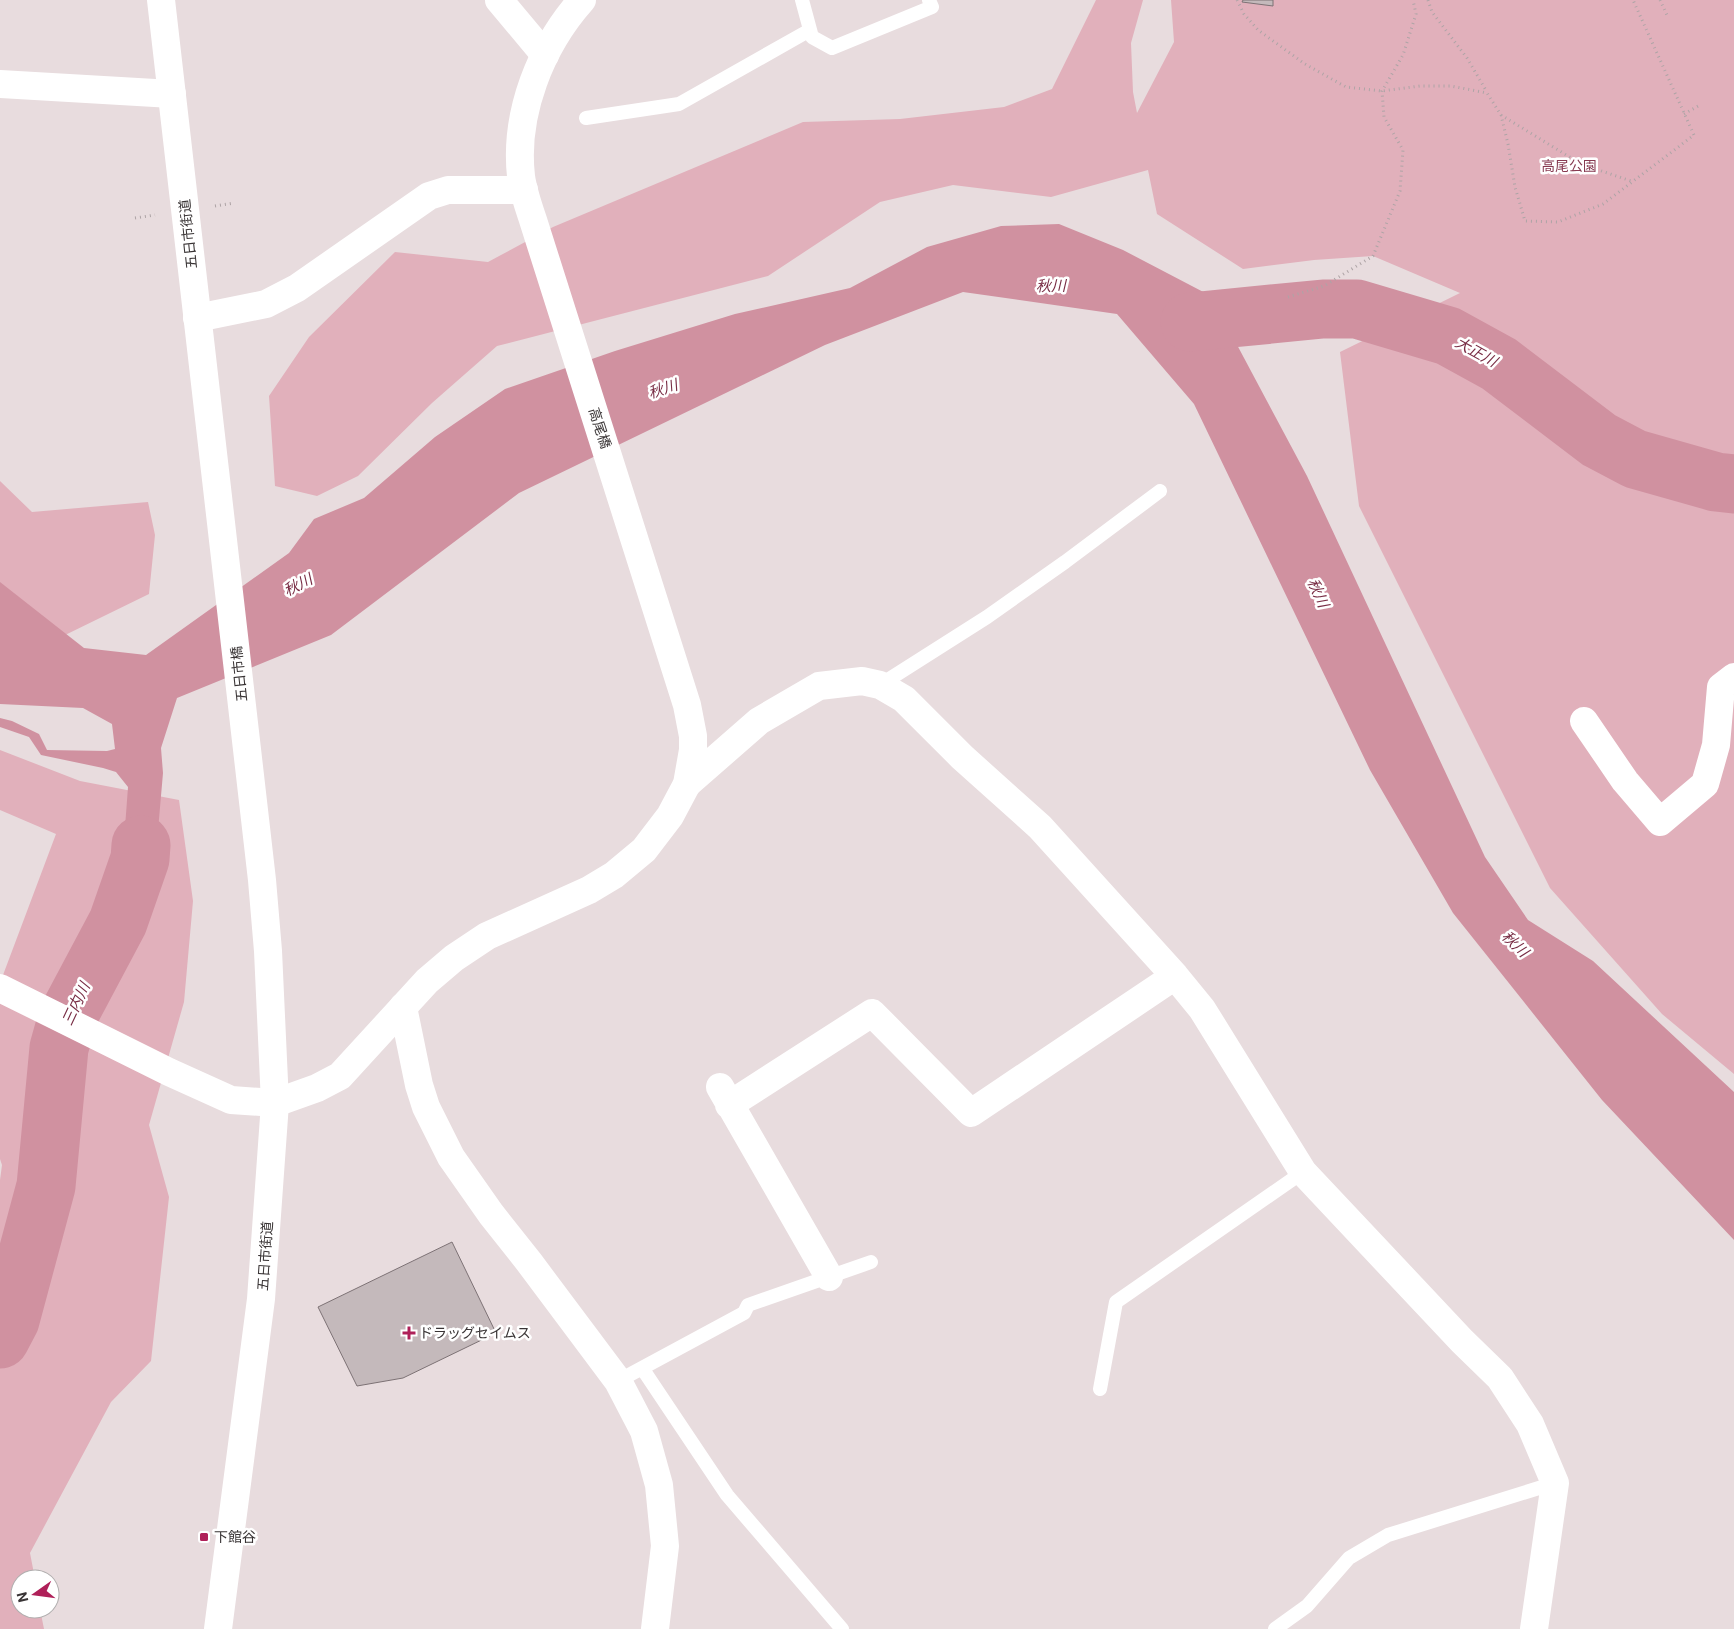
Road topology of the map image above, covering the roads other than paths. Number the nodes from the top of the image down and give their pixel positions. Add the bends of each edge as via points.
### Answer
1 (161, 0) edge
2 (499, 0) edge
3 (582, 0) edge
4 (802, 0) edge
5 (929, 0) edge
6 (810, 30) junction
7 (545, 55) junction
8 (0, 84) edge
9 (172, 94) junction
10 (586, 118) dead end
11 (524, 190) junction
12 (198, 318) junction
13 (215, 468) joint
14 (1160, 491) dead end
15 (1734, 677) edge
16 (880, 685) junction
17 (1584, 721) dead end
18 (687, 784) junction
19 (262, 880) joint
20 (1175, 976) junction
21 (0, 988) edge
22 (403, 1006) junction
23 (274, 1103) junction
24 (1303, 1172) junction
25 (871, 1262) dead end
26 (829, 1277) junction
27 (642, 1368) junction
28 (618, 1381) junction
29 (1100, 1389) dead end
30 (1555, 1483) junction
31 (218, 1629) edge
32 (655, 1629) edge
33 (842, 1629) edge
34 (1275, 1629) edge
35 (1534, 1629) edge

1 - 9 street, 五日市街道
2 - 7 street
3 - 7 street, 高尾橋
4 - 6 lane
5 - 6 lane via 932,7 832,48 812,37
6 - 10 lane via 680,104
7 - 11 street, 高尾橋 via 530,94 523,129 520,161
8 - 9 street
9 - 12 street, 五日市街道
11 - 12 street via 448,190 429,196 297,288 266,304
11 - 18 street, 高尾橋 via 681,684 691,722 693,750
12 - 13 street, 五日市街道
13 - 19 street, 五日市橋
14 - 16 lane via 987,617
15 - 17 street via 1721,688 1716,745 1705,784 1660,822 1625,781
16 - 18 street via 862,681 820,686 759,721
16 - 20 street via 904,699 1040,827
18 - 22 street via 662,829 626,866 589,890 470,946 444,965
19 - 23 street, 五日市街道
20 - 24 street via 1202,1009
20 - 26 street via 971,1114 872,1013 724,1096
21 - 23 street via 231,1100
22 - 23 street via 340,1076
22 - 28 street via 419,1085 426,1107 451,1157
23 - 31 street, 五日市街道 via 261,1300
24 - 29 lane via 1116,1302
24 - 30 street via 1500,1378 1530,1424
25 - 26 lane
26 - 27 lane via 748,1304 744,1313
27 - 28 lane
27 - 33 lane via 728,1495
28 - 32 street via 644,1430 659,1484 665,1546
30 - 34 lane via 1388,1535 1349,1558 1307,1606
30 - 35 street

